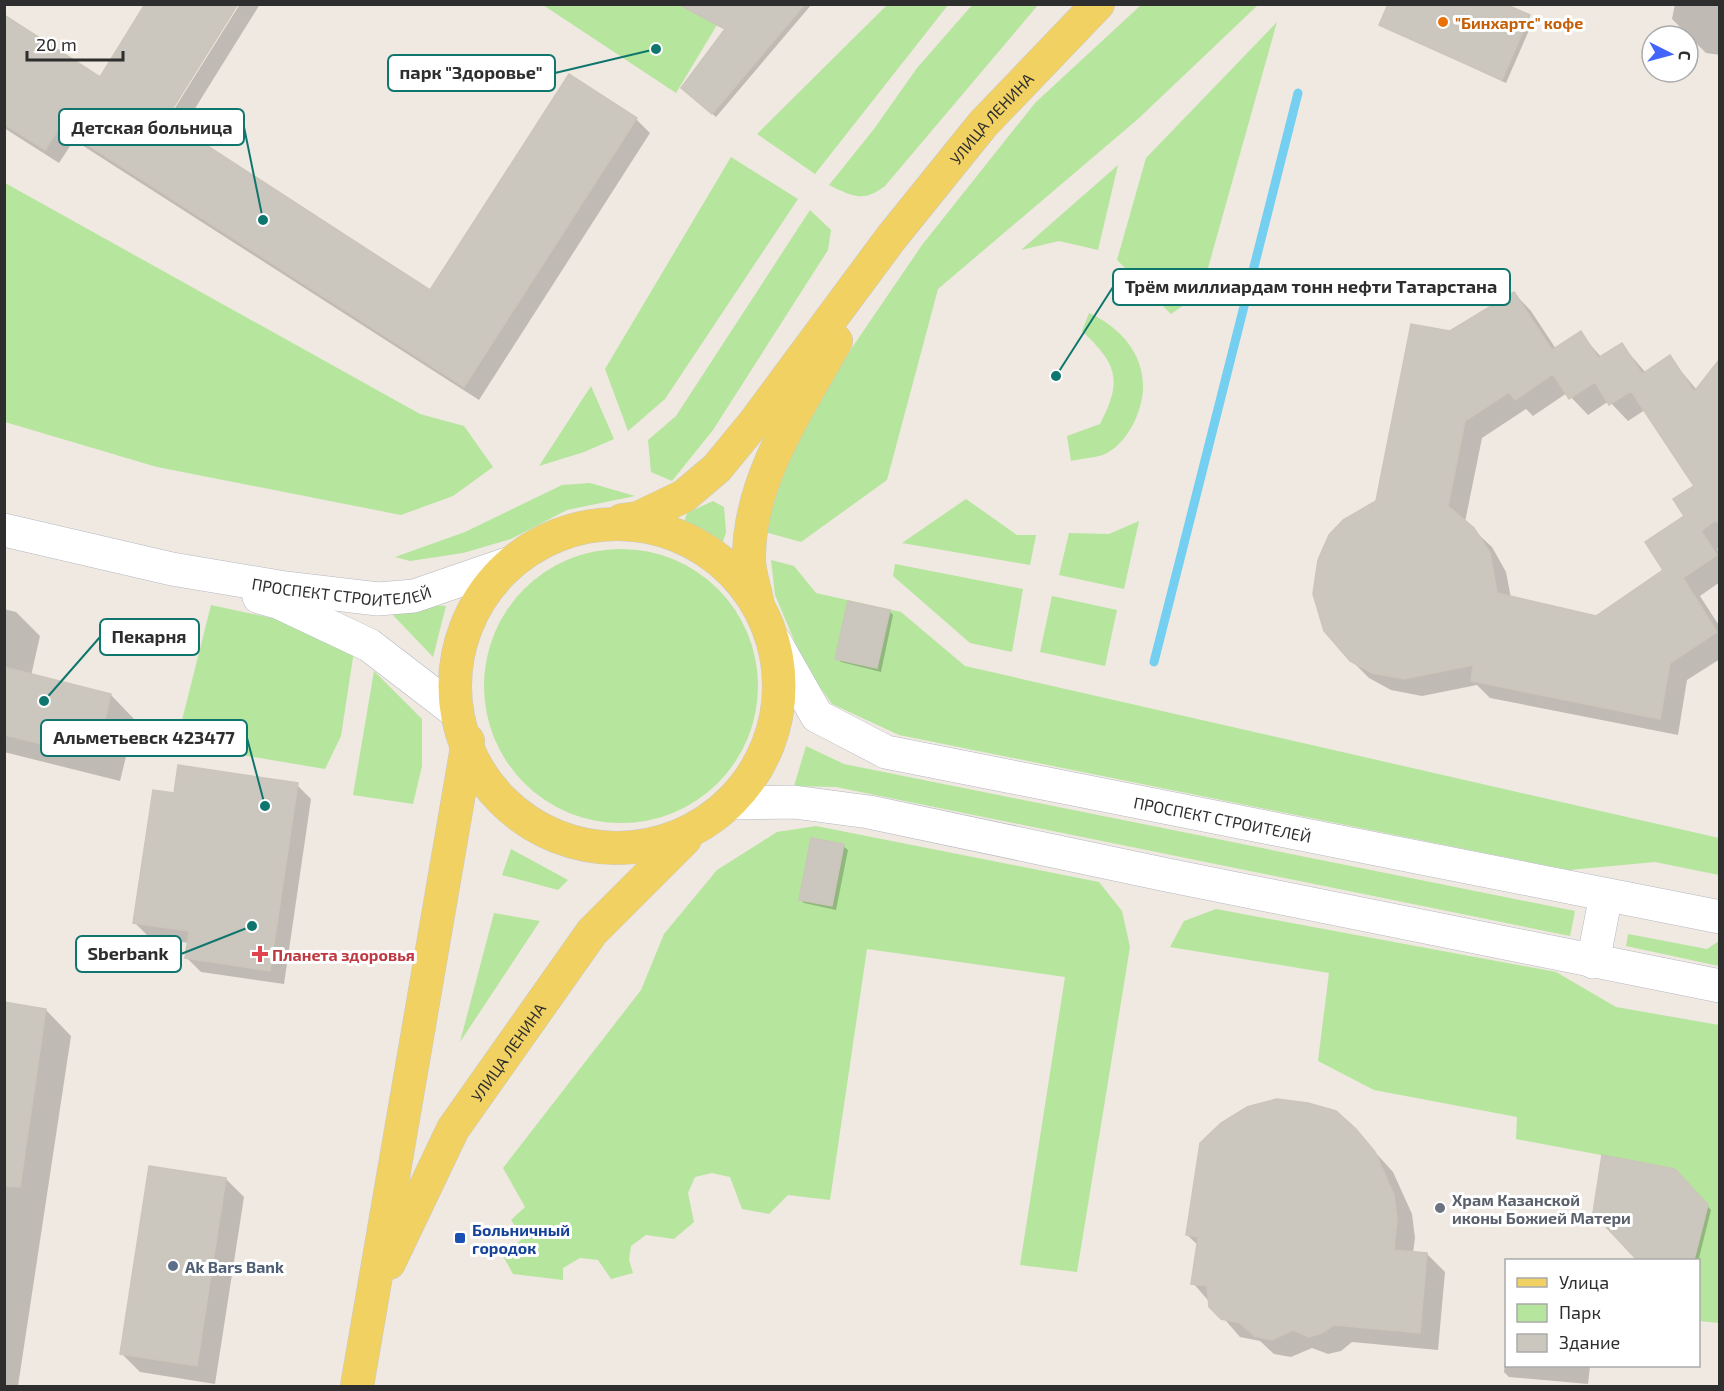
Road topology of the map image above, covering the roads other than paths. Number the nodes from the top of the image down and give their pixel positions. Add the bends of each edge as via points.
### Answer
1 (1098, 4) edge
2 (891, 238) junction
3 (608, 522) junction
4 (4, 530) edge
5 (507, 564) junction
6 (172, 569) junction
7 (757, 601) junction
8 (775, 642) junction
9 (454, 711) junction
10 (468, 741) junction
11 (732, 803) junction
12 (690, 833) junction
13 (1606, 895) junction
14 (1719, 917) edge
15 (1593, 962) junction
16 (1719, 986) edge
17 (370, 1303) junction
18 (357, 1386) edge

1 - 2 main road, УЛИЦА ЛЕНИНА via 983,124
2 - 3 main road via 717,468 684,496 638,518
2 - 7 main road via 770,463 754,518 749,561
3 - 5 main road via 550,536
3 - 7 main road via 663,528 707,549
4 - 6 street, ПРОСПЕКТ СТРОИТЕЛЕЙ
5 - 6 street, ПРОСПЕКТ СТРОИТЕЛЕЙ via 414,596 378,599
5 - 9 main road via 477,600 457,650
6 - 9 street, ПРОСПЕКТ СТРОИТЕЛЕЙ via 280,603 363,641
7 - 8 main road
8 - 11 main road via 780,703 764,758
8 - 13 street, ПРОСПЕКТ СТРОИТЕЛЕЙ via 817,716 886,752
9 - 10 main road
10 - 12 main road via 507,808 542,833 588,848 645,849
10 - 17 main road, УЛИЦА ЛЕНИНА
11 - 12 main road
11 - 15 street via 794,802 869,812
12 - 17 main road, УЛИЦА ЛЕНИНА via 592,932 453,1129
13 - 14 street, ПРОСПЕКТ СТРОИТЕЛЕЙ
13 - 15 street
15 - 16 street
17 - 18 main road, УЛИЦА ЛЕНИНА

